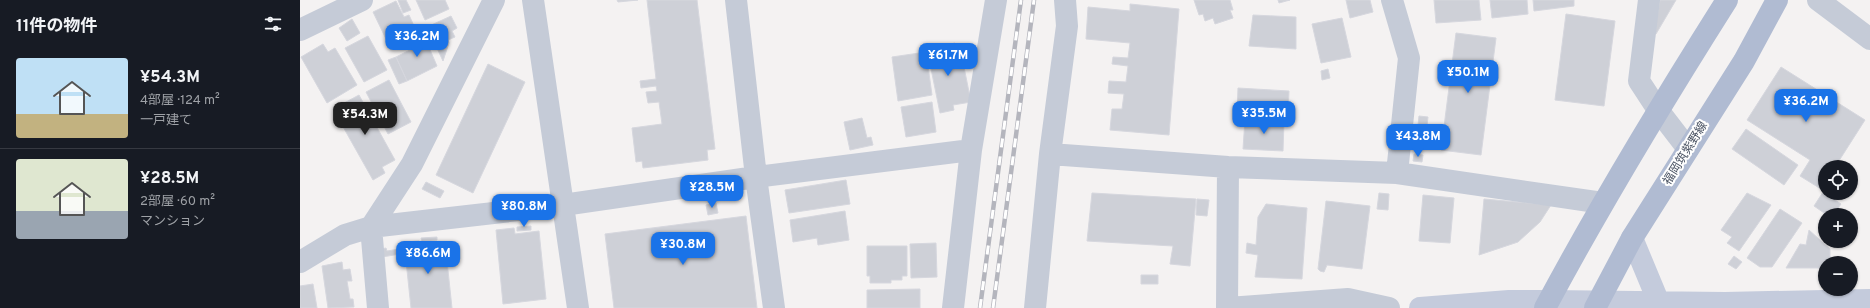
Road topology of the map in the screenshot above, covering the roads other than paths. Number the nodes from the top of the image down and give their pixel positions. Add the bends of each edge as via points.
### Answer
1 (362, 0) edge
2 (494, 0) edge
3 (533, 0) edge
4 (736, 0) edge
5 (996, 0) edge
6 (1065, 0) edge
7 (1392, 0) edge
8 (1649, 0) edge
9 (1727, 0) edge
10 (1777, 0) edge
11 (1818, 0) edge
12 (300, 30) edge
13 (1870, 40) edge
14 (1658, 110) junction
15 (1688, 149) junction
16 (971, 150) junction
17 (1050, 154) junction
18 (1228, 167) junction
19 (1397, 173) junction
20 (756, 177) junction
21 (1603, 203) junction
22 (563, 205) junction
23 (371, 227) junction
24 (1632, 238) junction
25 (300, 262) edge
26 (1870, 300) edge
27 (1546, 304) edge
28 (1658, 304) junction
29 (1596, 305) edge
30 (378, 308) edge
31 (578, 308) edge
32 (774, 308) edge
33 (953, 308) edge
34 (1035, 308) edge
35 (1228, 308) edge
36 (1389, 308) edge
37 (1420, 308) edge

1 - 12 street
2 - 23 street via 412,164
3 - 22 street
4 - 20 street
5 - 16 street
6 - 17 street via 1067,26
7 - 19 street via 1409,58
8 - 14 street via 1639,80
9 - 14 main road
10 - 15 main road, 福岡筑紫野線 via 1744,61
11 - 13 street
14 - 15 street
14 - 21 main road
15 - 24 main road, 福岡筑紫野線
16 - 20 street
16 - 33 street
17 - 18 street
17 - 34 street
18 - 19 street
18 - 35 street
19 - 21 street
20 - 22 street
20 - 32 street
21 - 27 main road
22 - 23 street
22 - 31 street
23 - 25 street via 344,235
23 - 30 street
24 - 28 street
24 - 29 main road, 福岡筑紫野線
26 - 28 street
27 - 29 street
27 - 37 street via 1509,301
28 - 29 street
35 - 36 street via 1348,299

